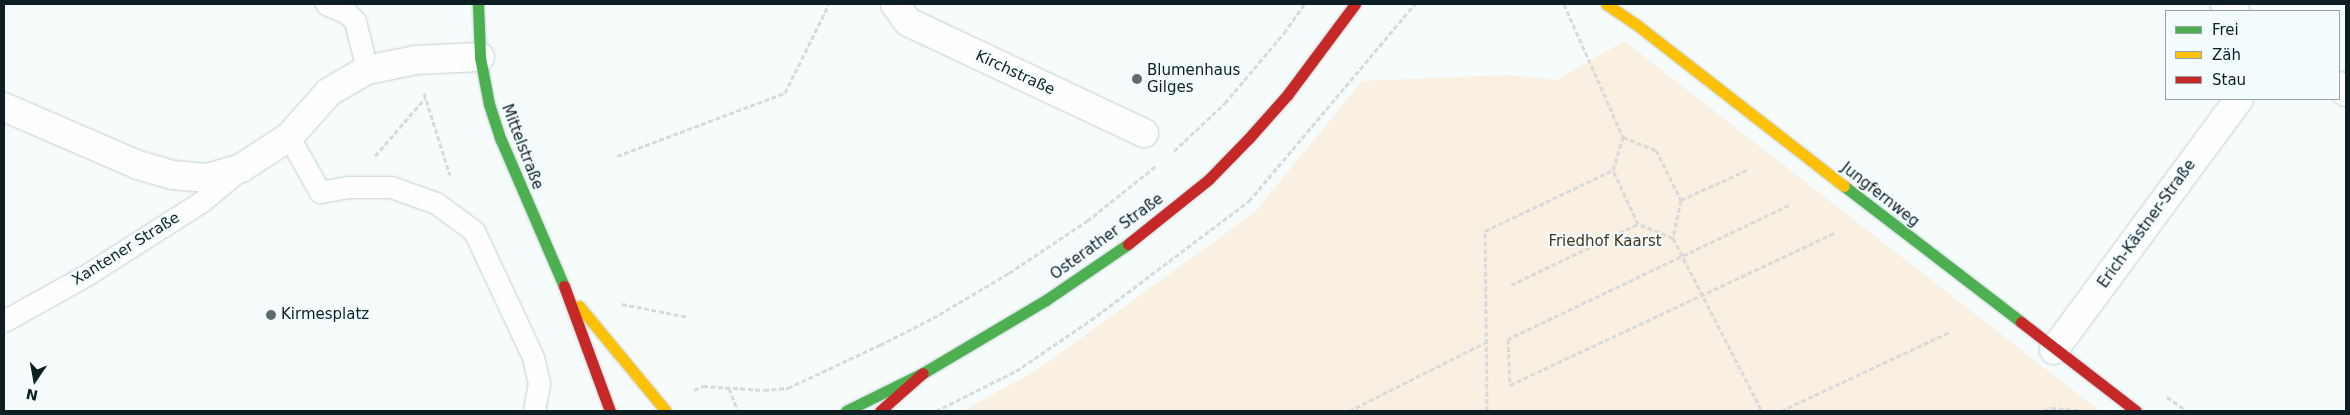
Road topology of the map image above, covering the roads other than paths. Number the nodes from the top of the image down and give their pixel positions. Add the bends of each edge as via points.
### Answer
1 (326, 4) edge
2 (478, 4) edge
3 (894, 4) edge
4 (1355, 4) edge
5 (1606, 4) edge
6 (480, 57) junction
7 (367, 70) junction
8 (2238, 100) edge
9 (4, 106) edge
10 (1144, 132) dead end
11 (289, 137) junction
12 (241, 168) junction
13 (568, 294) junction
14 (4, 321) edge
15 (2054, 350) junction
16 (922, 373) junction
17 (534, 411) edge
18 (610, 411) edge
19 (666, 411) edge
20 (846, 411) edge
21 (880, 411) edge
22 (2136, 411) edge

1 - 7 lane via 347,13 355,21
2 - 6 main road, Mittelstraße
3 - 10 street, Kirchstraße via 908,22
4 - 16 main road, Osterather Straße via 1288,94 1209,179 1143,234 1054,294
5 - 15 main road, Jungfernweg via 1638,25
6 - 7 street, Xantener Straße via 416,60
6 - 13 main road, Mittelstraße via 489,104 501,140
7 - 11 street, Xantener Straße via 329,92
8 - 15 street, Erich-Kästner-Straße
9 - 12 street, Xantener Straße via 138,165 173,175 207,178
11 - 12 street, Xantener Straße
11 - 17 lane via 320,192 348,187 391,187 436,202 474,231 532,357 539,383
12 - 14 lane, Xantener Straße via 201,202 88,274
13 - 18 main road, Mittelstraße
13 - 19 main road, Mittelstraße
15 - 22 main road, Jungfernweg
16 - 20 main road, Osterather Straße
16 - 21 main road

